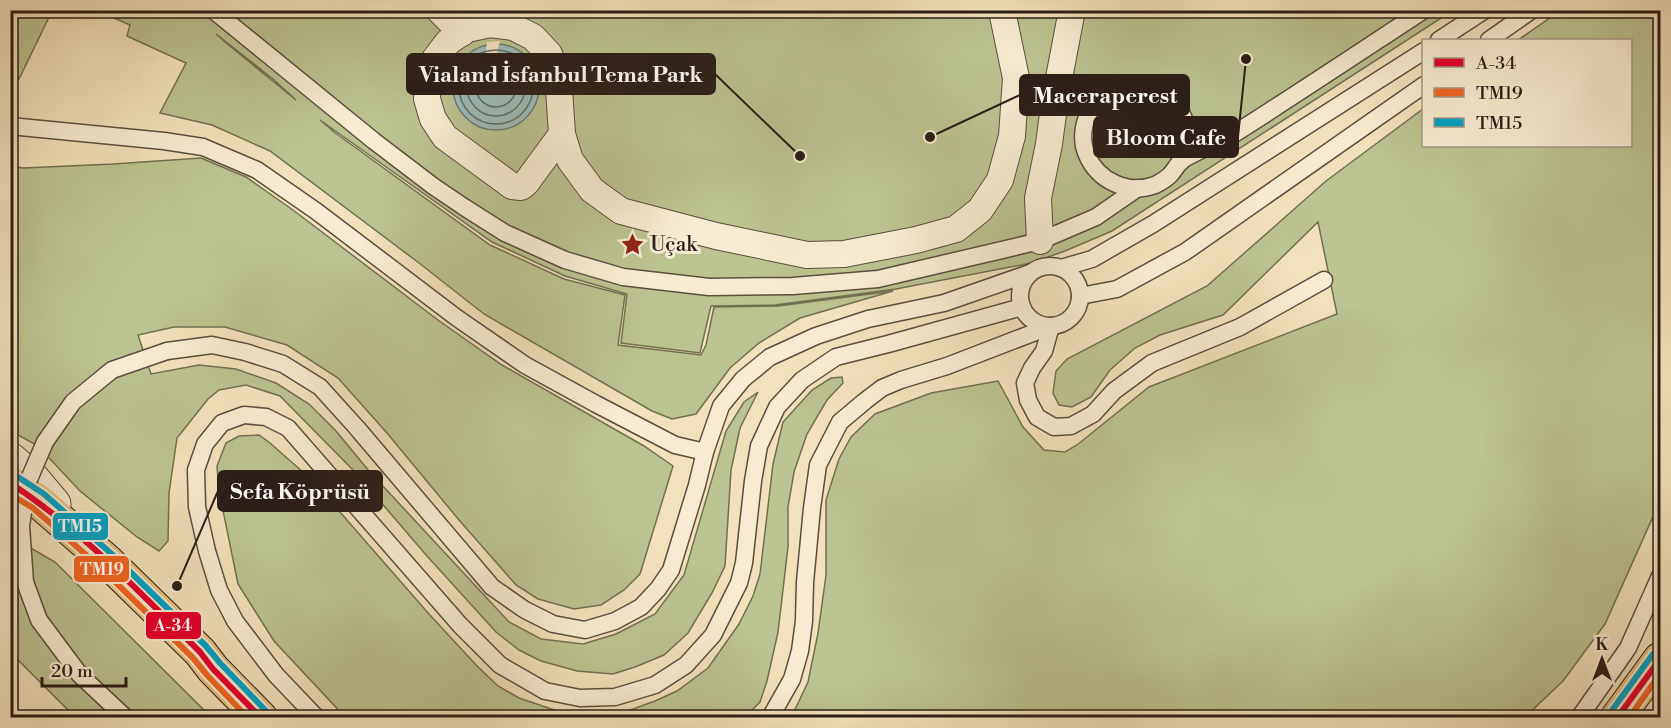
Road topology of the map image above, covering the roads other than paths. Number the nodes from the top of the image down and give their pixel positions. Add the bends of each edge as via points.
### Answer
1 (213, 10) edge
2 (439, 10) edge
3 (989, 10) edge
4 (1072, 10) edge
5 (1424, 10) edge
6 (1485, 10) edge
7 (1533, 10) edge
8 (1003, 11) edge
9 (462, 33) junction
10 (1441, 39) edge
11 (1490, 39) edge
12 (1422, 52) edge
13 (1422, 86) edge
14 (1016, 96) junction
15 (1055, 99) junction
16 (10, 126) edge
17 (561, 134) junction
18 (1181, 162) junction
19 (1138, 188) junction
20 (1040, 241) junction
21 (1061, 268) junction
22 (1037, 270) junction
23 (1324, 280) dead end
24 (1080, 296) junction
25 (1022, 307) junction
26 (1051, 326) junction
27 (705, 452) junction
28 (10, 459) edge
29 (10, 483) edge
30 (10, 508) edge
31 (108, 562) junction
32 (1660, 576) edge
33 (1660, 659) edge
34 (251, 712) edge
35 (126, 717) edge
36 (317, 717) edge
37 (770, 717) edge
38 (1579, 717) edge
39 (1617, 717) edge

1 - 20 lane via 374,141 464,207 505,233 565,260 623,277 709,287 878,279
2 - 9 street
3 - 8 street
4 - 15 street
5 - 18 lane via 1230,137
6 - 10 lane
7 - 11 lane
8 - 14 street
9 - 17 street via 490,24 513,27 533,37 549,54 558,75
9 - 17 street via 448,42 435,59 428,78 430,110 445,137 512,186 521,187
12 - 21 lane via 1153,224 1092,259
13 - 24 lane via 1185,252 1117,289
14 - 15 street
14 - 17 street via 1012,136 1000,180 980,210 956,229 844,254 807,255 621,211 592,189 570,160
15 - 20 street via 1038,198
16 - 27 lane via 203,147 257,170 525,365 675,445
18 - 19 lane via 1170,176 1155,185
18 - 19 lane via 1187,145 1187,127 1170,97 1155,88 1137,85 1105,94 1086,121 1086,154 1106,180
19 - 20 lane via 1096,217
20 - 22 lane
21 - 22 lane
21 - 24 lane via 1077,280
22 - 25 lane via 1022,284
22 - 27 lane via 944,303 868,318 770,357 743,379 721,406
23 - 26 lane via 1240,327 1152,363 1114,391 1093,414 1071,426 1054,427 1037,417 1028,400 1025,383 1044,351
24 - 26 lane via 1077,311 1070,319
25 - 26 lane via 1031,320
25 - 36 lane via 836,357 802,380 777,407 759,446 744,563 739,583 713,634 686,665 655,685 615,697 580,698 545,691 500,665 460,625 288,428 266,417 244,416 222,423 205,444 196,470 197,507 219,590 235,621 276,675
26 - 37 lane via 882,388 840,422 818,465 800,651 792,679
27 - 35 lane, bridge via 671,570 658,590 640,607 615,621 585,630 554,624 492,587 320,387 283,364 212,345 167,351 112,370 73,402 45,442 27,484 21,526 25,582 39,620 80,675
28 - 31 street
29 - 31 main road via 38,501
30 - 31 main road via 47,521
31 - 34 main road via 200,652
32 - 38 lane via 1628,648
33 - 39 main road

